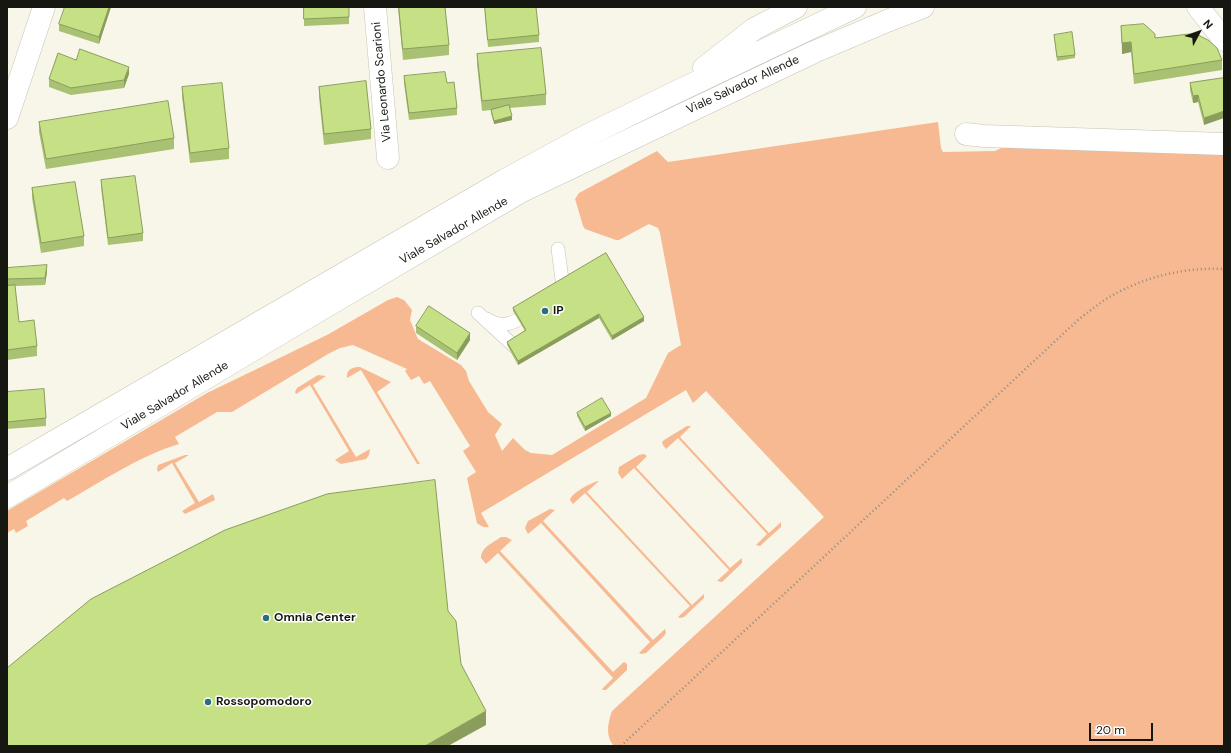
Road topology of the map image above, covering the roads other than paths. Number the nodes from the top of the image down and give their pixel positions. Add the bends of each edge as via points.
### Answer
1 (44, 7) edge
2 (375, 7) edge
3 (796, 7) edge
4 (855, 7) edge
5 (923, 7) edge
6 (1198, 7) edge
7 (1224, 40) edge
8 (674, 93) junction
9 (7, 118) edge
10 (966, 134) dead end
11 (1224, 144) edge
12 (388, 158) dead end
13 (566, 308) edge
14 (536, 341) edge
15 (7, 469) edge
16 (7, 497) edge

1 - 9 main road
2 - 12 main road, Via Leonardo Scarioni
3 - 8 main road via 754,29
4 - 8 main road, Viale Salvador Allende
5 - 16 main road, Viale Salvador Allende via 814,52 522,192
6 - 7 main road
8 - 15 main road, Viale Salvador Allende via 586,136 505,180
10 - 11 main road
13 - 14 lane via 558,249 559,296 511,323 495,324 478,313 515,347 530,345

